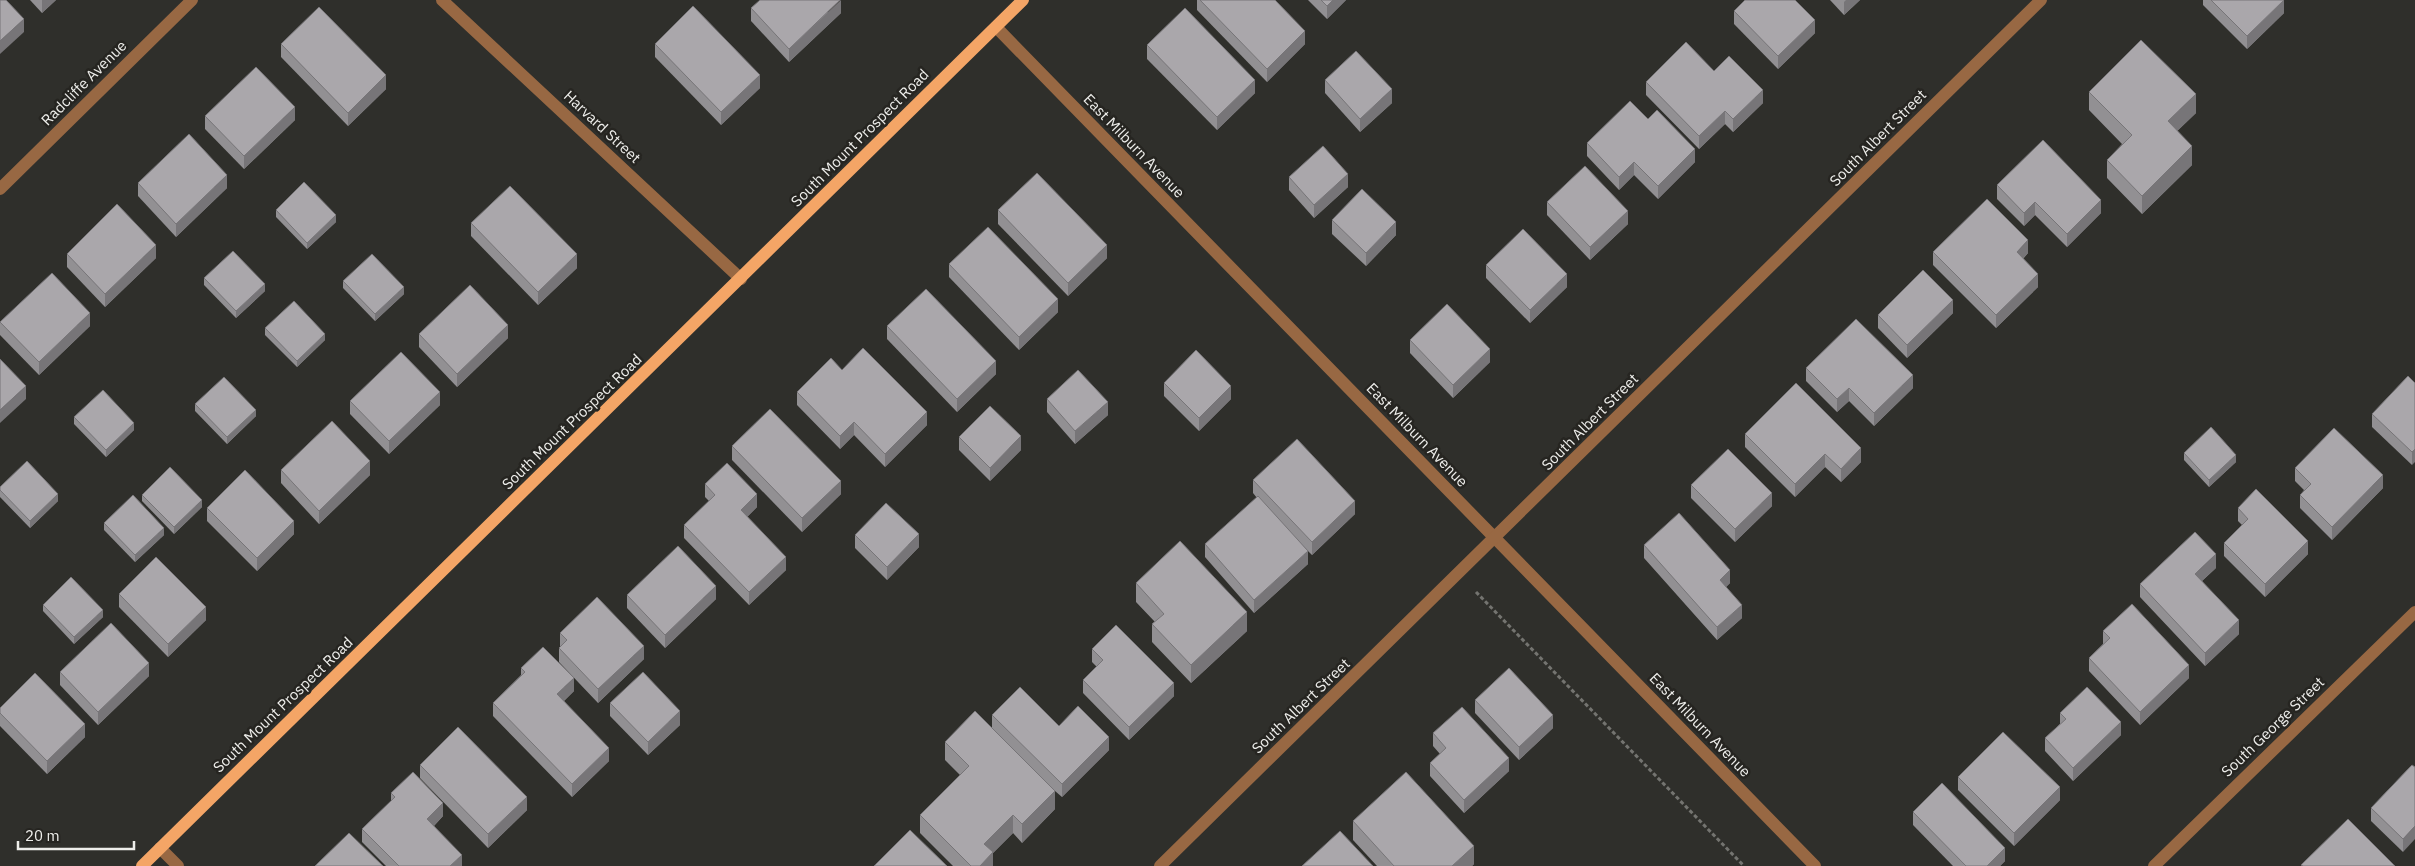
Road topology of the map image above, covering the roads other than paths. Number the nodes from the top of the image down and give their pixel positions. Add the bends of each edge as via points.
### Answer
1 (192, 0) edge
2 (442, 0) edge
3 (1023, 0) edge
4 (2042, 0) edge
5 (996, 27) junction
6 (0, 189) edge
7 (740, 279) junction
8 (1495, 539) junction
9 (2415, 612) edge
10 (160, 848) junction
11 (142, 866) edge
12 (178, 866) edge
13 (1160, 866) edge
14 (1815, 866) edge
15 (2154, 866) edge

1 - 6 street, Radcliffe Avenue
2 - 7 street, Harvard Street
3 - 5 main road, South Mount Prospect Road
4 - 8 street, South Albert Street
5 - 7 main road, South Mount Prospect Road
5 - 8 street, East Milburn Avenue
7 - 10 main road, South Mount Prospect Road
8 - 13 street, South Albert Street
8 - 14 street, East Milburn Avenue
9 - 15 street, South George Street
10 - 11 main road, South Mount Prospect Road
10 - 12 street

